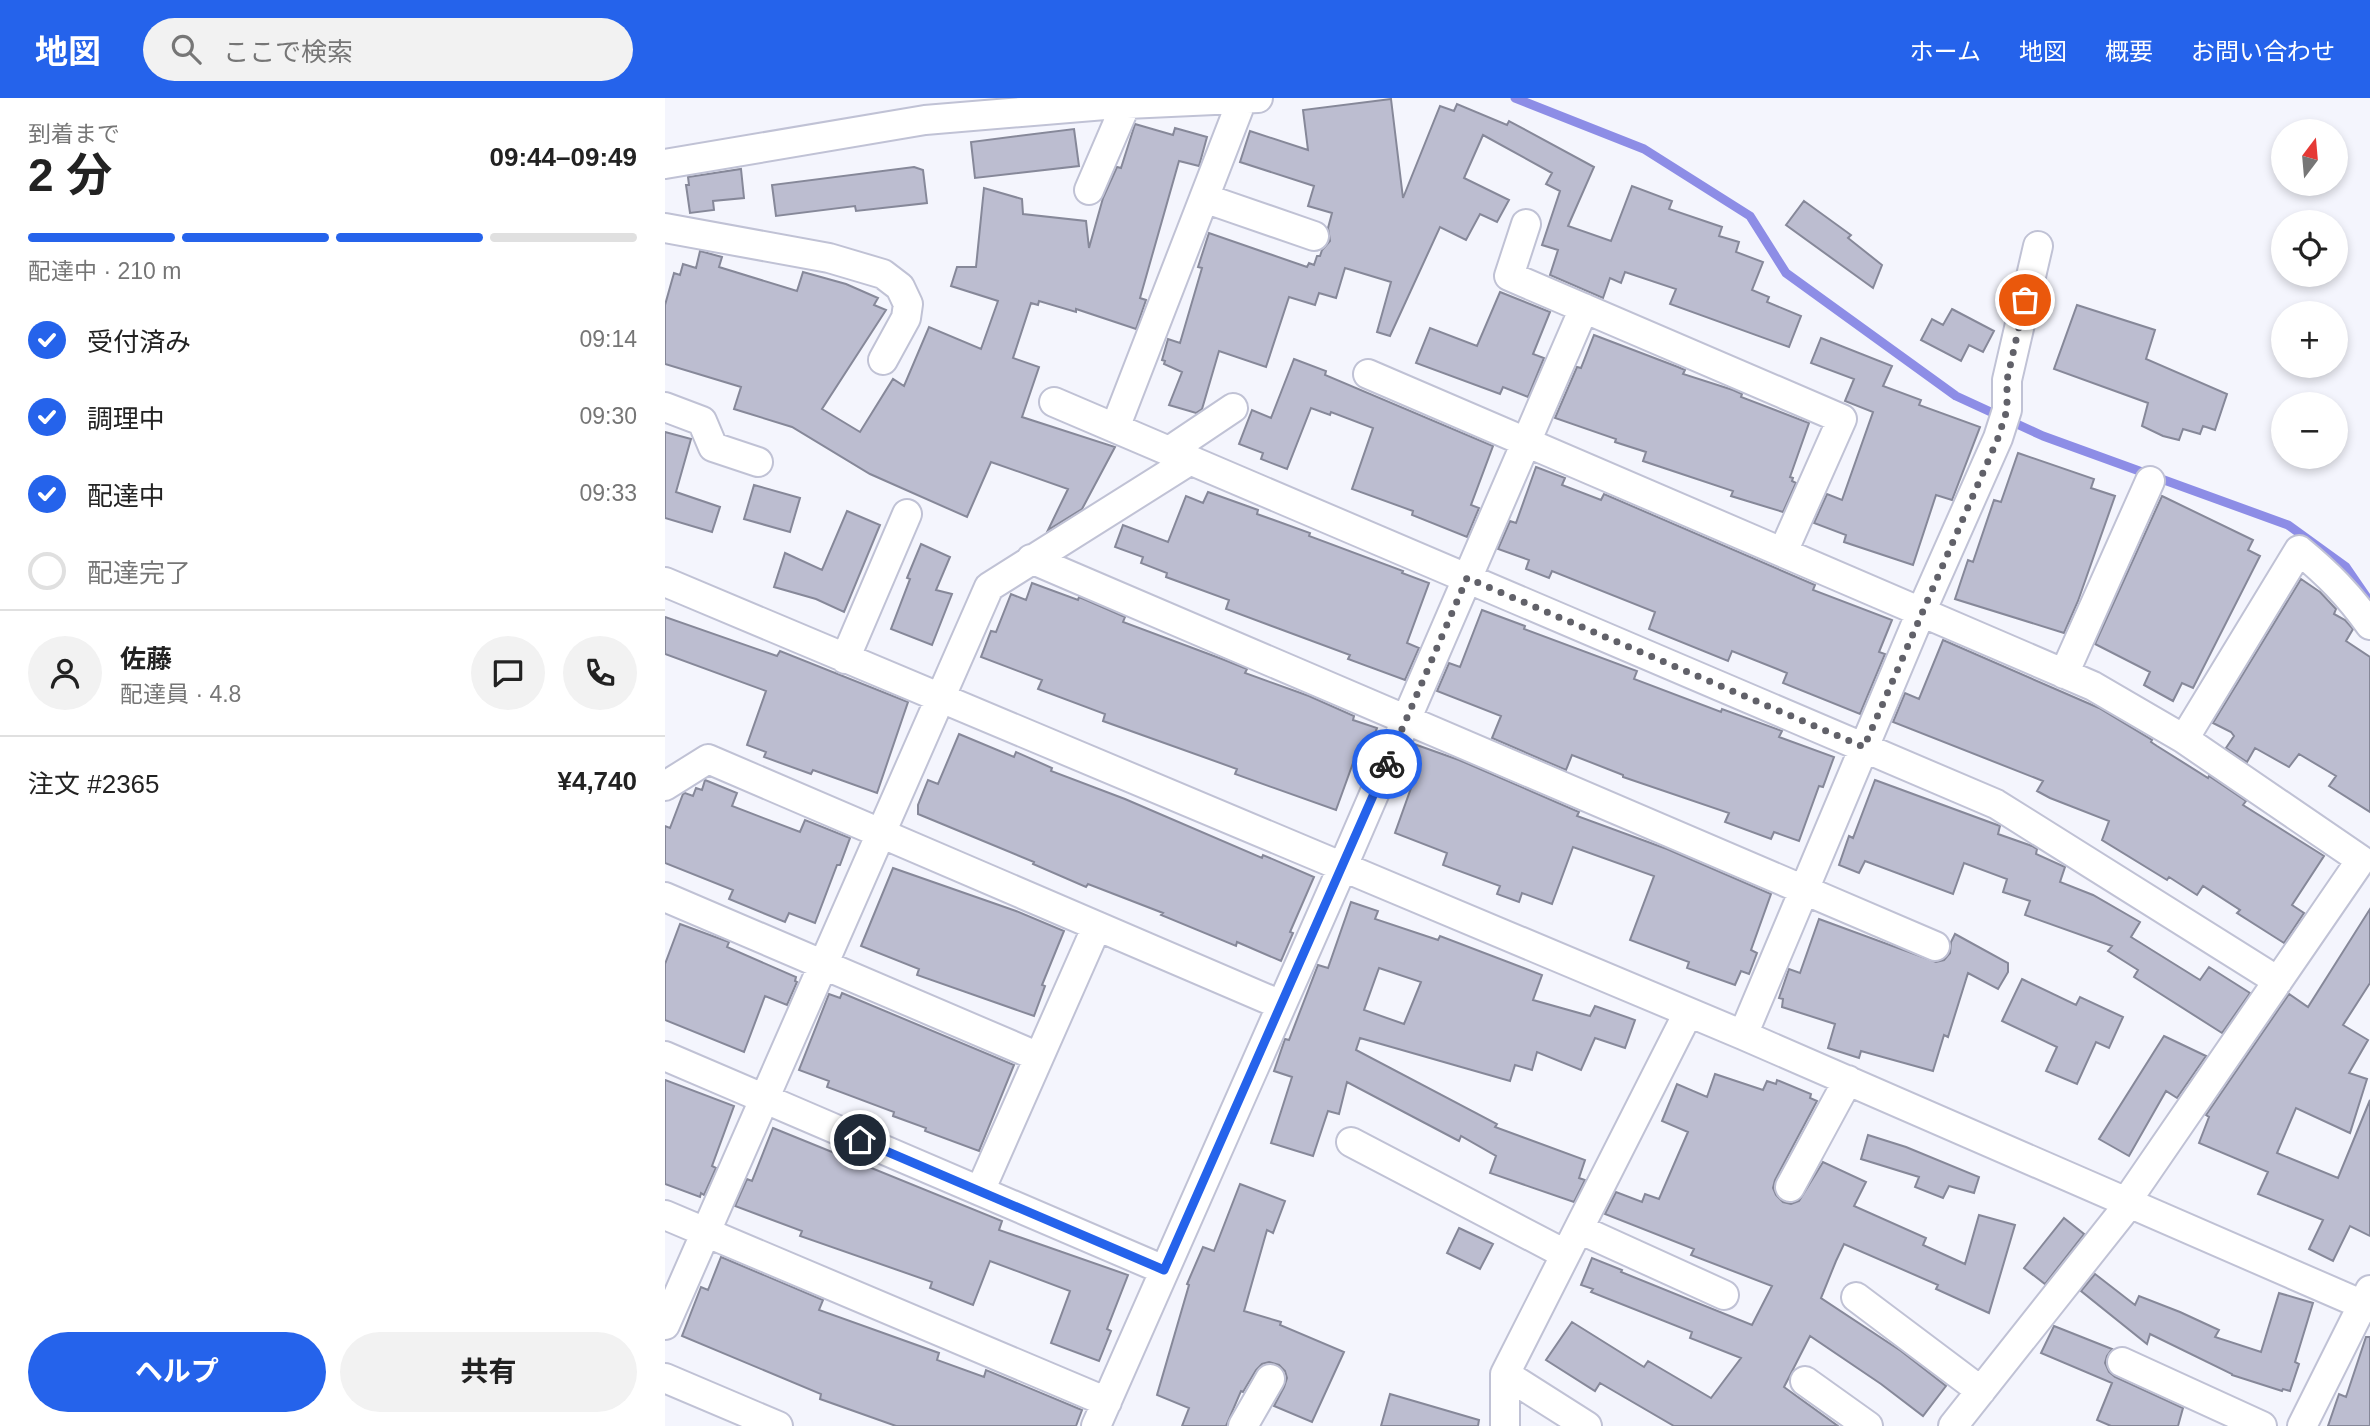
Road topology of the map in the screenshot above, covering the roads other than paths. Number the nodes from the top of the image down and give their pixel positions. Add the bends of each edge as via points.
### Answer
1 (1250, 99) edge
2 (1126, 104) junction
3 (665, 164) edge
4 (1089, 190) dead end
5 (1204, 198) junction
6 (1526, 224) dead end
7 (665, 228) edge
8 (1314, 236) dead end
9 (2038, 246) dead end
10 (1584, 309) junction
11 (883, 360) dead end
12 (1368, 374) dead end
13 (1054, 402) dead end
14 (665, 407) edge
15 (1233, 408) dead end
16 (1115, 428) junction
17 (1525, 442) junction
18 (1179, 456) junction
19 (758, 463) dead end
20 (2150, 481) dead end
21 (907, 514) dead end
22 (1783, 552) junction
23 (1031, 559) junction
24 (1467, 578) junction
25 (665, 582) edge
26 (1921, 612) junction
27 (2370, 625) edge
28 (845, 659) junction
29 (2064, 674) junction
30 (940, 698) junction
31 (1406, 720) junction
32 (2184, 739) junction
33 (1864, 747) junction
34 (665, 786) edge
35 (881, 833) junction
36 (2366, 854) edge
37 (1343, 866) junction
38 (1804, 890) junction
39 (665, 897) edge
40 (1097, 926) junction
41 (1935, 946) dead end
42 (823, 964) junction
43 (2278, 981) junction
44 (1281, 1005) junction
45 (1688, 1013) junction
46 (1743, 1035) junction
47 (665, 1056) edge
48 (1039, 1057) junction
49 (1847, 1080) junction
50 (764, 1099) junction
51 (1351, 1142) dead end
52 (1790, 1187) dead end
53 (980, 1191) junction
54 (2128, 1203) junction
55 (665, 1215) edge
56 (1579, 1229) junction
57 (705, 1232) junction
58 (1565, 1255) junction
59 (1164, 1270) junction
60 (1724, 1295) dead end
61 (1856, 1297) dead end
62 (2368, 1301) edge
63 (665, 1325) edge
64 (2122, 1362) dead end
65 (1505, 1374) junction
66 (665, 1378) edge
67 (1270, 1379) dead end
68 (1805, 1381) dead end
69 (1981, 1391) junction
70 (1101, 1414) edge
71 (779, 1426) edge
72 (1243, 1426) edge
73 (1505, 1426) edge
74 (1587, 1426) edge
75 (1868, 1426) edge
76 (1953, 1426) edge
77 (2262, 1426) edge
78 (2302, 1426) edge

1 - 2 street
1 - 5 street
2 - 3 street via 925,120
2 - 4 street
5 - 8 street
5 - 16 street
6 - 10 street via 1509,276
7 - 11 street via 829,258 883,274 900,287 908,304 906,318
9 - 26 street via 2007,380 2004,417
10 - 17 street
10 - 22 street via 1842,419
12 - 17 street
13 - 16 street
14 - 19 street via 702,421 713,447
15 - 18 street
16 - 18 street
17 - 22 street
17 - 24 street
18 - 23 street
18 - 24 street
20 - 29 street
21 - 28 street
22 - 26 street
23 - 30 street via 989,587
23 - 31 street
24 - 31 street
24 - 33 street
25 - 28 street
26 - 29 street
26 - 33 street
27 - 32 street via 2350,596 2299,550
28 - 30 street
29 - 32 street
30 - 35 street
30 - 37 street
31 - 37 street
31 - 38 street
32 - 36 street
33 - 38 street
33 - 43 street via 1996,804
34 - 35 street via 708,759
35 - 40 street
35 - 42 street
36 - 43 street
37 - 44 street
37 - 45 street
38 - 41 street
38 - 46 street
39 - 42 street
40 - 44 street
40 - 48 street
42 - 48 street
42 - 50 street
43 - 54 street
44 - 59 street
45 - 46 street
45 - 56 street
46 - 49 street
47 - 50 street
48 - 53 street
49 - 52 street
49 - 54 street
50 - 53 street
50 - 57 street
51 - 58 street
53 - 59 street
54 - 62 street
54 - 69 street
55 - 57 street
56 - 58 street
56 - 60 street
57 - 63 street
57 - 70 street
58 - 65 street
59 - 70 street
61 - 69 street
62 - 78 street
64 - 77 street
65 - 73 street
65 - 74 street
66 - 71 street
67 - 72 street
68 - 75 street
69 - 76 street

